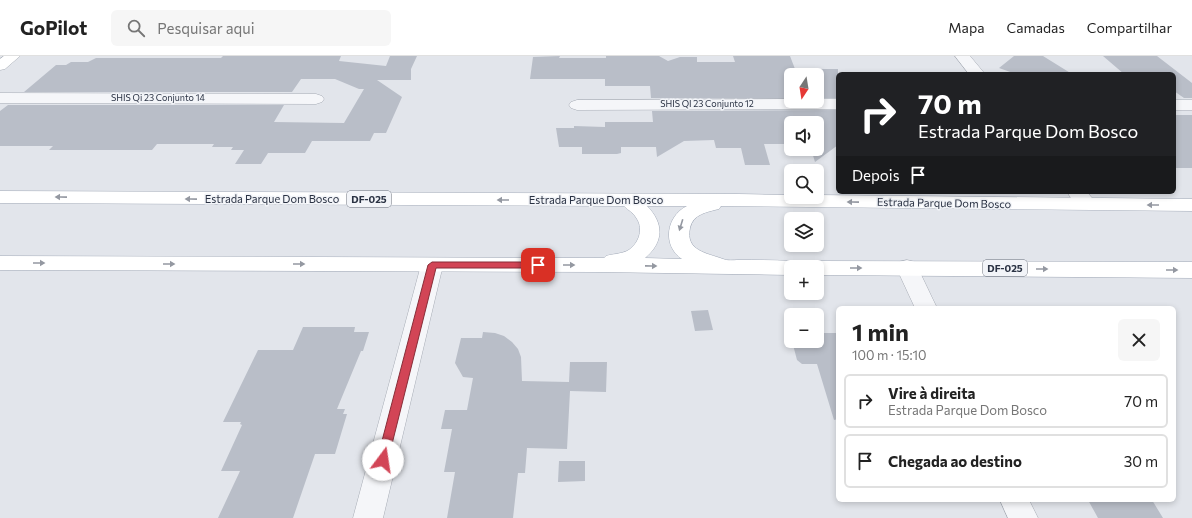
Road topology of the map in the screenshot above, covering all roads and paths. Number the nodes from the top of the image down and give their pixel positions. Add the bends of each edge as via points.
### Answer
1 (13, 56) edge
2 (962, 56) edge
3 (0, 66) edge
4 (975, 72) edge
5 (0, 98) edge
6 (316, 99) dead end
7 (836, 104) edge
8 (577, 105) dead end
9 (1176, 105) edge
10 (1192, 105) edge
11 (0, 197) edge
12 (1082, 198) edge
13 (629, 200) junction
14 (738, 200) junction
15 (1192, 205) edge
16 (0, 263) edge
17 (432, 265) junction
18 (598, 265) junction
19 (732, 268) junction
20 (784, 268) edge
21 (824, 268) edge
22 (907, 268) junction
23 (1192, 270) edge
24 (925, 306) edge
25 (1015, 502) edge
26 (368, 518) edge
27 (1022, 518) edge

1 - 3 main road
2 - 4 street
5 - 6 street, SHIS Qi 23 Conjunto 14
7 - 8 street, SHIS QI 23 Conjunto 12
9 - 10 street
13 -> 11 main road, Estrada Parque Dom Bosco / DF-025
12 -> 14 main road, Estrada Parque Dom Bosco / DF-025
15 -> 12 main road, Estrada Parque Dom Bosco / DF-025
13 - 14 main road, Estrada Parque Dom Bosco / DF-025
13 - 18 main road via 644,213 651,235 644,248 634,256
14 -> 19 main road via 697,208 686,214 680,222 678,234 683,249 694,257
16 -> 17 main road
17 -> 18 main road
17 - 26 street
18 -> 19 main road
19 - 20 main road
21 -> 22 main road, DF-025
22 -> 23 main road, DF-025
22 - 24 street
25 - 27 street

